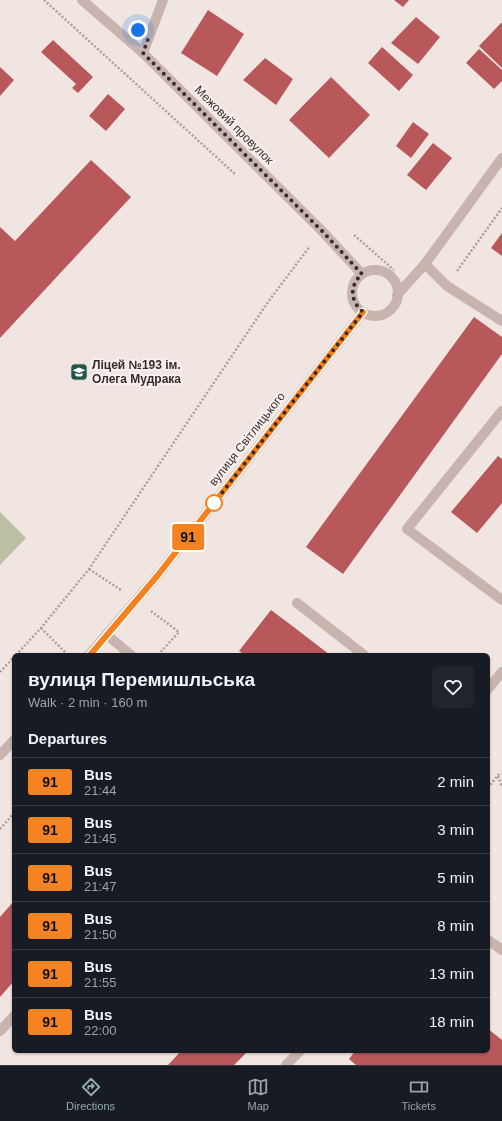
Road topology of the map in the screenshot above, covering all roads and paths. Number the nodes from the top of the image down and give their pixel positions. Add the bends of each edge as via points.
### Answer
1 (44, 0) edge
2 (82, 0) edge
3 (163, 0) edge
4 (143, 53) junction
5 (502, 158) edge
6 (242, 180) dead end
7 (502, 208) edge
8 (350, 231) dead end
9 (311, 244) dead end
10 (425, 264) junction
11 (362, 274) junction
12 (399, 274) dead end
13 (447, 286) junction
14 (397, 295) junction
15 (363, 312) junction
16 (502, 321) edge
17 (502, 412) edge
18 (502, 600) edge
19 (297, 603) dead end
20 (41, 628) junction
21 (179, 632) dead end
22 (107, 635) junction
23 (18, 653) edge
24 (66, 653) edge
25 (92, 653) edge
26 (129, 653) edge
27 (160, 653) edge
28 (361, 653) edge
29 (12, 659) edge
30 (0, 672) edge
31 (502, 672) edge
32 (490, 687) edge
33 (12, 742) edge
34 (0, 755) edge
35 (502, 774) edge
36 (498, 775) junction
37 (490, 785) edge
38 (502, 787) edge
39 (12, 815) edge
40 (0, 829) edge
41 (490, 941) edge
42 (502, 950) edge
43 (12, 1018) edge
44 (0, 1031) edge
45 (298, 1053) edge
46 (286, 1065) edge

1 - 6 path
2 - 4 street, Межовий провулок
3 - 4 street
4 - 11 street, Межовий провулок
5 - 10 street
7 - 13 path
8 - 12 path
9 - 20 path via 268,302 90,569
10 - 13 street
10 - 14 street
11 - 14 street via 376,270 389,275 397,288
11 - 15 street via 355,282 352,293 357,307
13 - 16 street
14 - 15 street via 391,308 385,312 370,315
15 - 22 street, вулиця Світлицького via 158,575
17 - 18 street via 407,530
19 - 28 street
20 - 23 path
20 - 24 path
21 - 27 path
22 - 25 street, вулиця Світлицького
22 - 26 street
29 - 30 path
31 - 32 street
33 - 34 street
35 - 36 path
36 - 37 path
36 - 38 path
39 - 40 path
41 - 42 street
43 - 44 street
45 - 46 street

